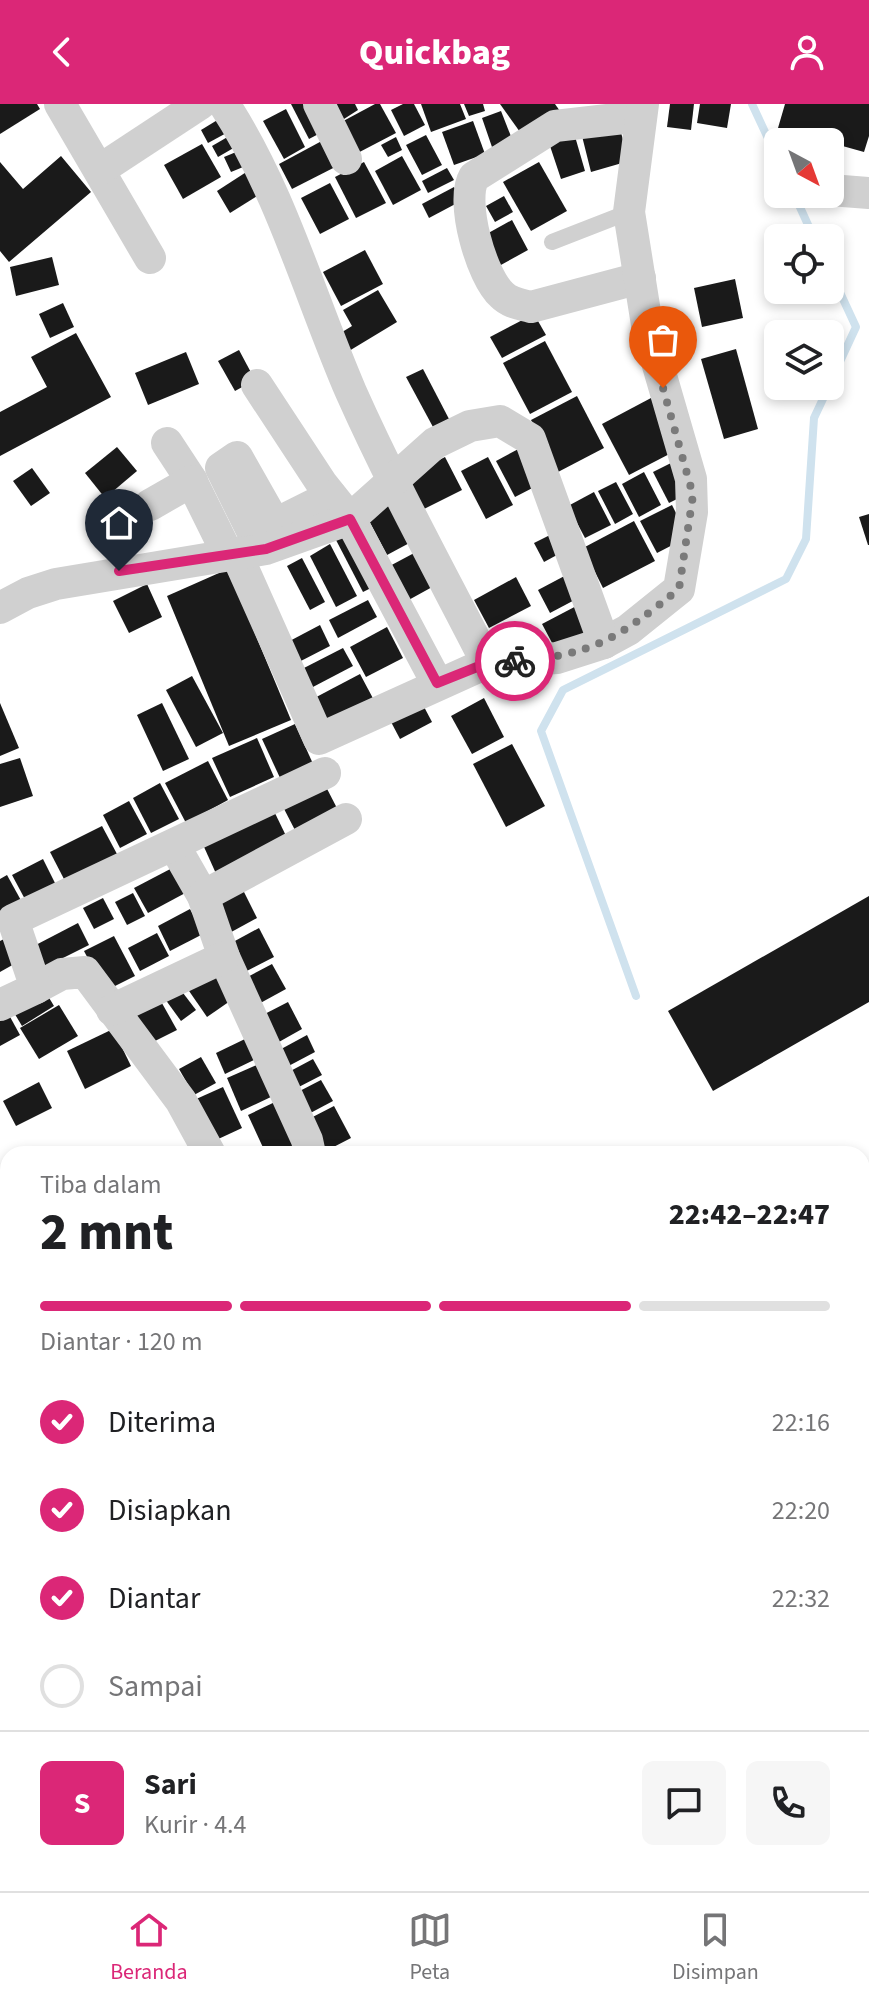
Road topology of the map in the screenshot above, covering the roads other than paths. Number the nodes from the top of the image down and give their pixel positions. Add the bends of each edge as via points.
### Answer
1 (60, 104) edge
2 (200, 104) edge
3 (224, 104) edge
4 (319, 104) edge
5 (642, 110) edge
6 (346, 159) dead end
7 (101, 169) junction
8 (844, 191) edge
9 (869, 193) edge
10 (629, 212) junction
11 (552, 242) dead end
12 (150, 258) dead end
13 (640, 278) junction
14 (257, 385) dead end
15 (167, 443) dead end
16 (392, 480) junction
17 (192, 481) junction
18 (150, 505) dead end
19 (341, 507) junction
20 (242, 552) junction
21 (0, 608) edge
22 (604, 643) junction
23 (487, 663) junction
24 (437, 683) junction
25 (325, 773) dead end
26 (346, 819) dead end
27 (175, 847) junction
28 (203, 896) junction
29 (6, 923) edge
30 (224, 957) junction
31 (36, 988) junction
32 (0, 1005) edge
33 (112, 1010) junction
34 (206, 1146) edge
35 (308, 1146) edge

1 - 7 street
2 - 7 street
3 - 16 street via 274,200
4 - 6 street
5 - 10 street
5 - 13 street via 555,126 474,177 467,200 493,284 513,303 531,307
7 - 12 street
8 - 9 street
10 - 11 lane
10 - 13 street
13 - 22 street via 652,345 691,479 692,512 679,589
14 - 19 street
15 - 17 street
16 - 19 street
16 - 22 street via 435,443 470,426 500,421 530,439
16 - 23 street
17 - 18 street
17 - 20 street
19 - 20 street
19 - 20 street via 275,524 237,457 228,461 221,468
19 - 24 street
20 - 21 street via 56,584
20 - 24 street via 319,739
22 - 23 street via 557,658
23 - 24 street
25 - 27 street
26 - 28 street
27 - 28 street
27 - 29 street
28 - 30 street
29 - 31 street
30 - 33 street
30 - 35 street
31 - 32 street
31 - 33 street via 62,974 85,972
33 - 34 street via 181,1101

